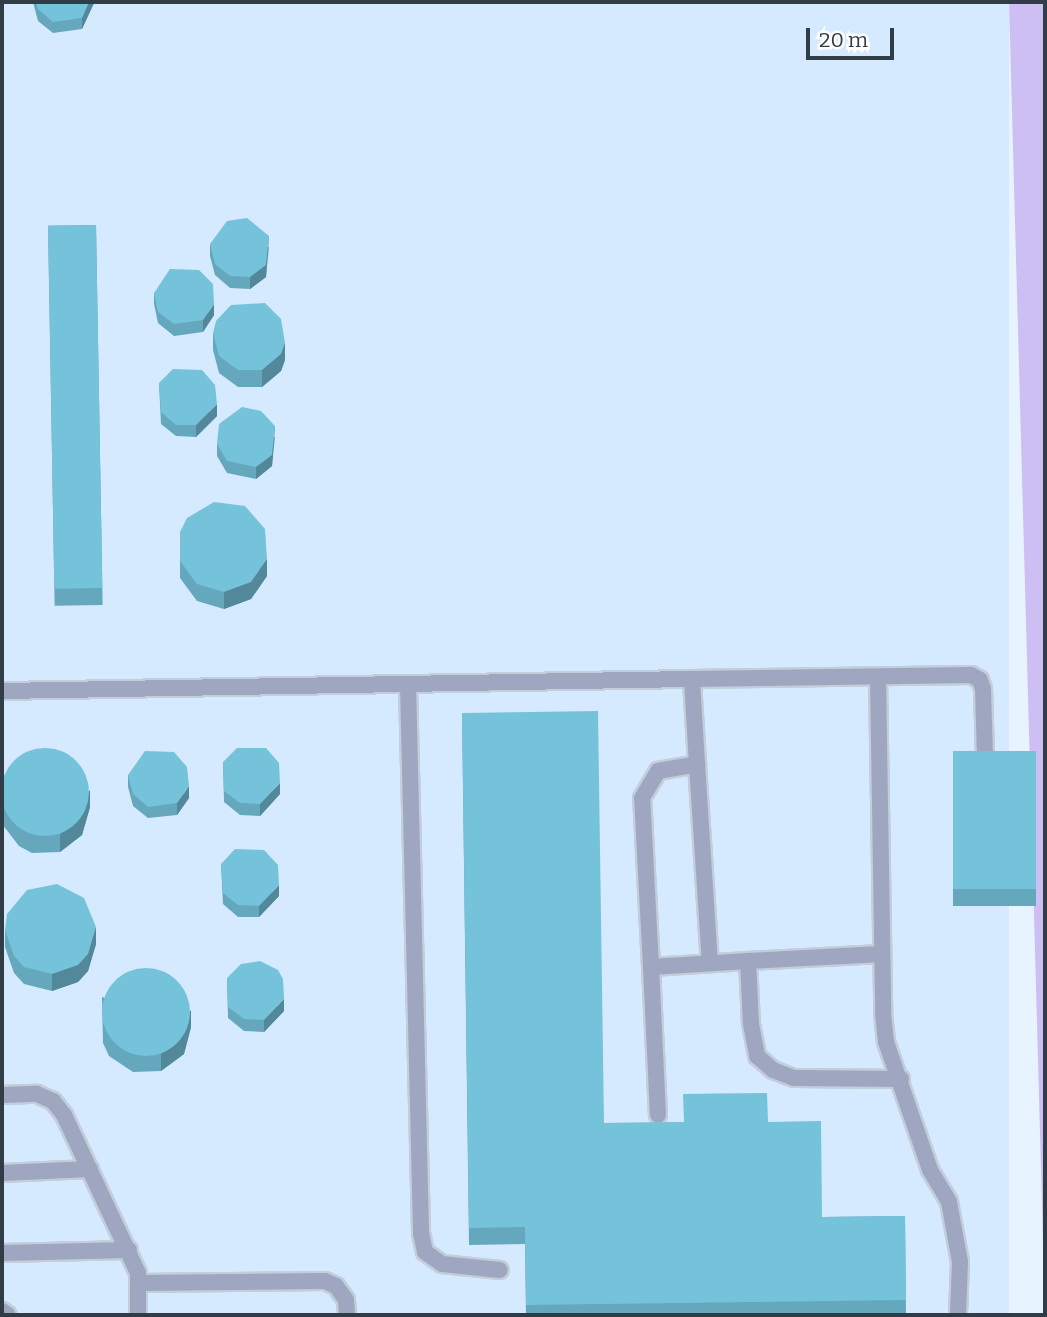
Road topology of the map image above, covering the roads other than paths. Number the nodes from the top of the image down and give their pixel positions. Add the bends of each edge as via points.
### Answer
1 (878, 677) junction
2 (692, 679) junction
3 (408, 684) junction
4 (2, 691) edge
5 (985, 756) edge
6 (697, 764) junction
7 (881, 954) junction
8 (748, 961) junction
9 (710, 963) junction
10 (651, 967) junction
11 (901, 1079) junction
12 (2, 1095) edge
13 (658, 1115) dead end
14 (90, 1169) junction
15 (2, 1173) edge
16 (129, 1250) junction
17 (2, 1253) edge
18 (500, 1270) dead end
19 (139, 1283) junction
20 (2, 1311) edge
21 (8, 1315) edge
22 (138, 1315) edge
23 (347, 1315) edge
24 (958, 1315) edge

1 - 2 lane
1 - 5 lane via 971,675 979,680
1 - 7 lane
2 - 3 lane
2 - 6 lane
3 - 4 lane
3 - 18 lane via 421,1233 425,1252 442,1264
6 - 9 lane
6 - 10 lane via 658,771 642,798
7 - 8 lane
7 - 11 lane via 886,1042
8 - 9 lane
8 - 11 lane via 757,1056 773,1070 794,1078
9 - 10 lane
10 - 13 lane
11 - 24 lane via 930,1170 949,1202 960,1262
12 - 14 lane via 37,1094 54,1101
14 - 15 lane
14 - 16 lane
16 - 17 lane
16 - 19 lane
19 - 22 lane
19 - 23 lane via 325,1281 336,1286 346,1300
20 - 21 lane

